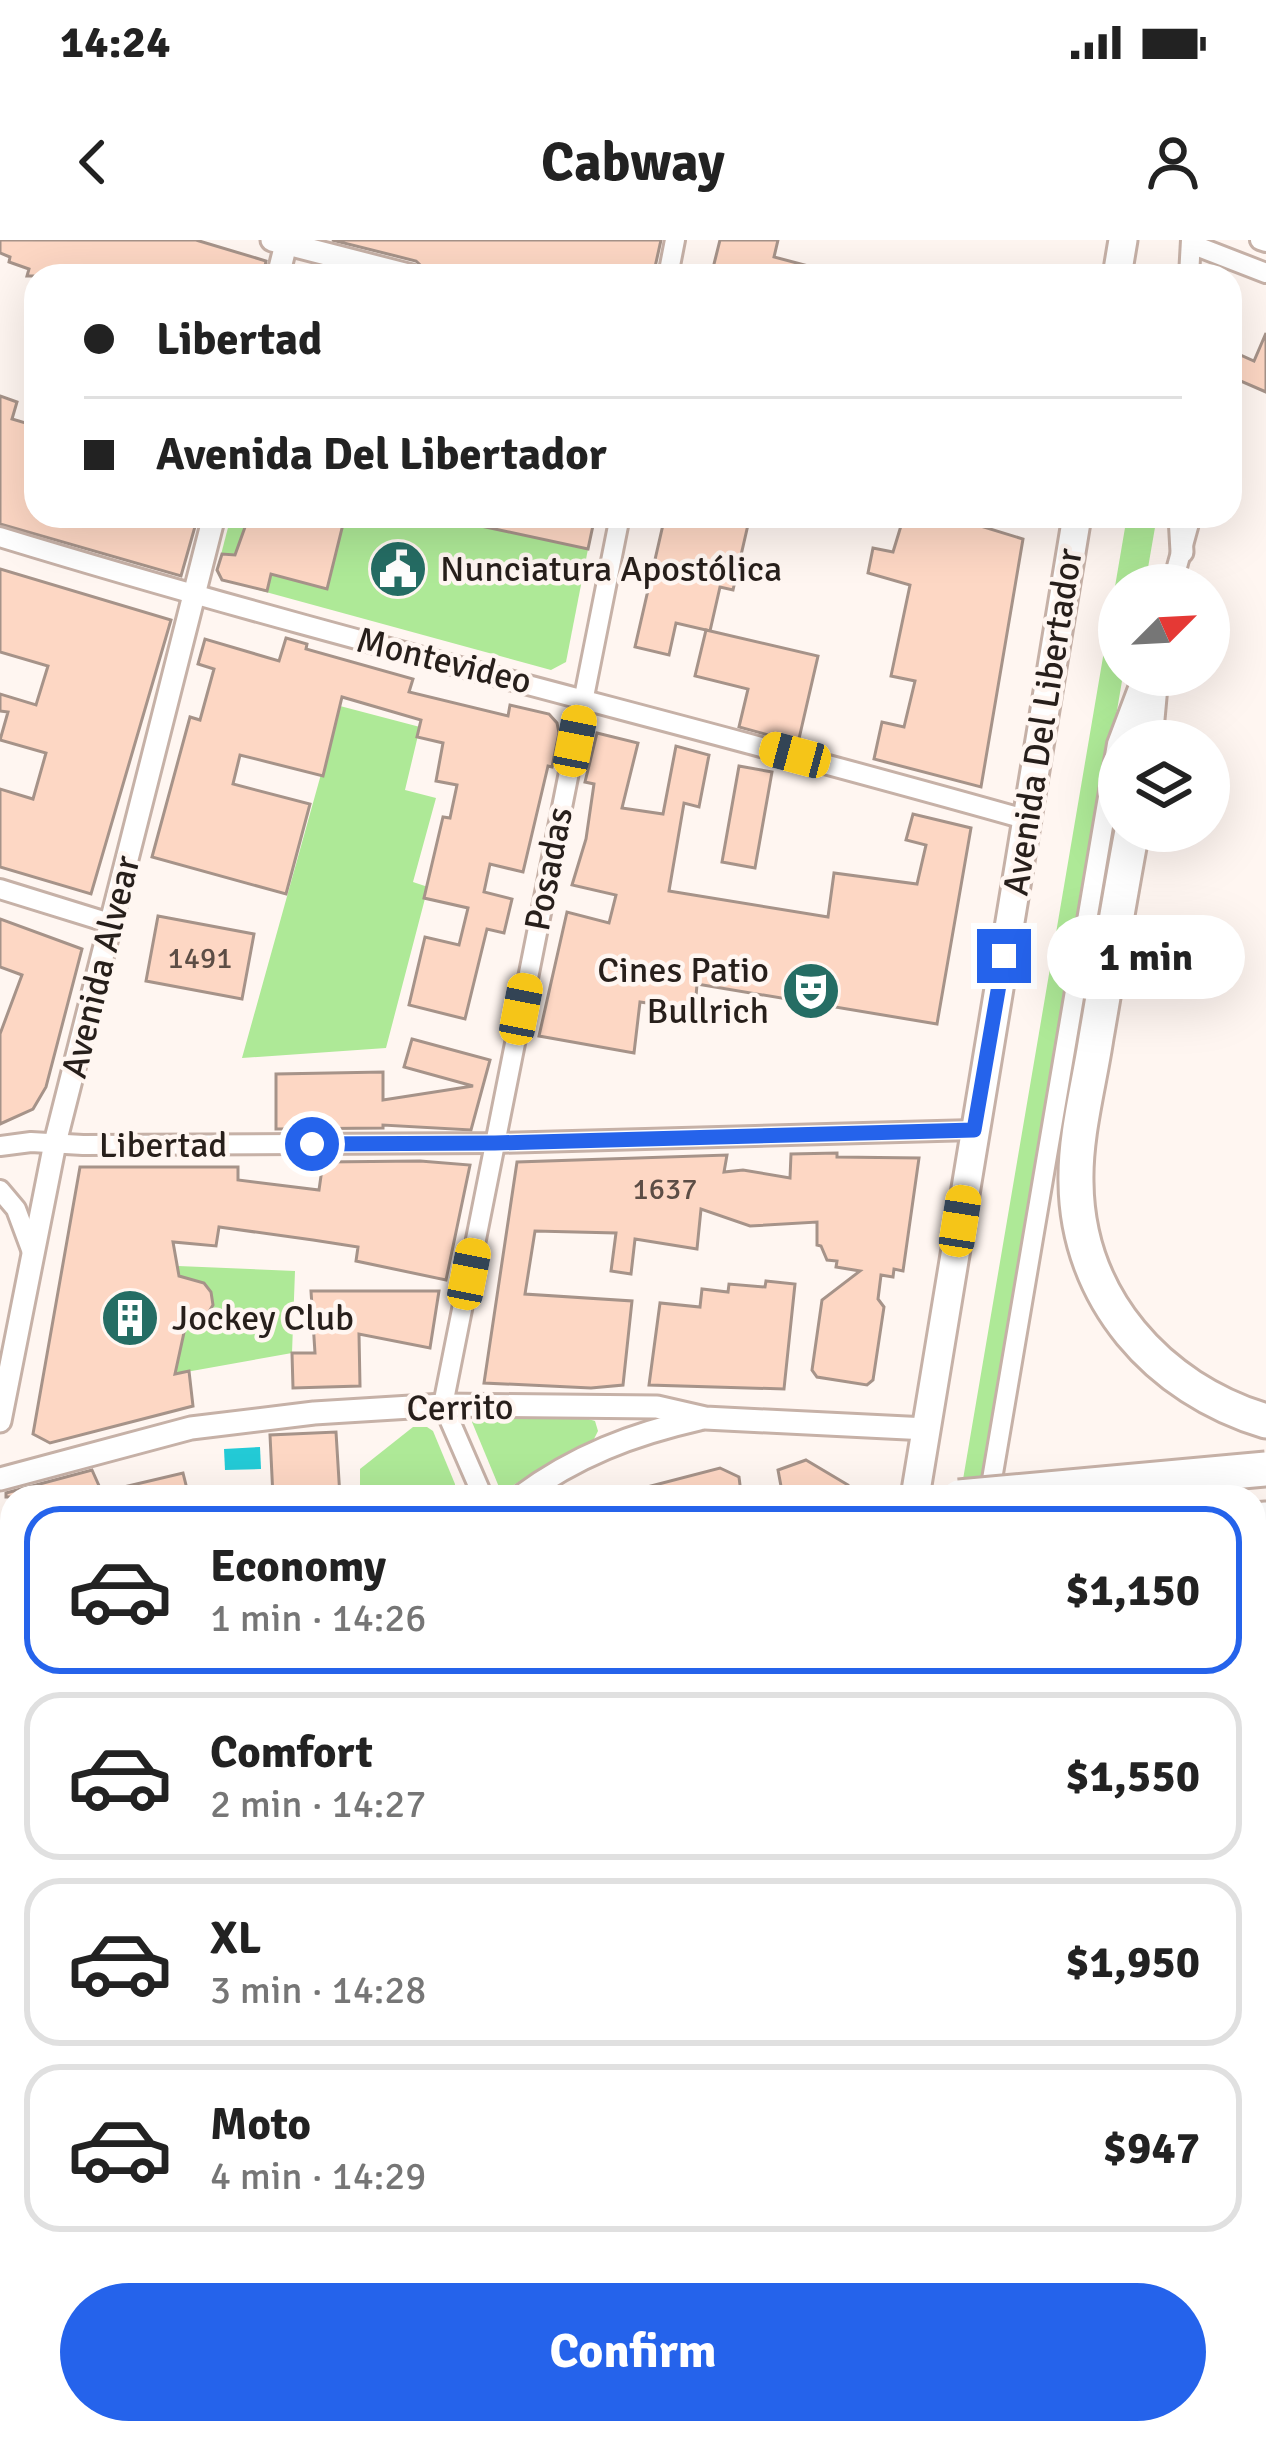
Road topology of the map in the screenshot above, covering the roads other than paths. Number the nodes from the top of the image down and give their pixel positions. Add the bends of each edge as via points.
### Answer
1 (1194, 240) edge
2 (282, 241) edge
3 (367, 264) edge
4 (1266, 273) edge
5 (211, 528) edge
6 (618, 528) edge
7 (1075, 528) edge
8 (1181, 528) edge
9 (1188, 528) edge
10 (0, 537) edge
11 (1182, 551) junction
12 (1178, 564) edge
13 (194, 596) junction
14 (584, 696) junction
15 (1138, 696) edge
16 (1028, 820) junction
17 (1128, 852) edge
18 (0, 890) edge
19 (113, 924) junction
20 (974, 1130) junction
21 (55, 1143) junction
22 (495, 1143) junction
23 (0, 1146) edge
24 (0, 1190) edge
25 (32, 1252) junction
26 (4, 1370) edge
27 (442, 1406) junction
28 (705, 1418) junction
29 (0, 1421) edge
30 (1266, 1421) edge
31 (927, 1429) junction
32 (1266, 1469) edge
33 (0, 1479) edge
34 (478, 1485) edge
35 (538, 1485) edge
36 (917, 1485) edge
37 (990, 1485) edge
38 (1091, 1485) edge

1 - 4 street
2 - 3 street
5 - 13 street, Avenida Alvear
6 - 14 street, Posadas
7 - 16 main road, Avenida Del Libertador
8 - 11 street
9 - 11 street
10 - 13 street, Montevideo
11 - 12 street
13 - 14 street, Montevideo
13 - 19 street, Avenida Alvear
14 - 16 street, Montevideo
14 - 22 street, Posadas
15 - 37 street via 1117,744
16 - 20 main road, Avenida Del Libertador
17 - 30 highway via 1076,1157 1084,1244 1104,1294 1149,1354 1203,1396
18 - 19 street
19 - 21 street, Avenida Alvear
20 - 22 street, Libertad
20 - 31 main road, Avenida Del Libertador
21 - 22 street, Libertad
21 - 23 street, Libertad
21 - 25 street, Avenida Alvear
22 - 27 street, Posadas
24 - 25 street
25 - 26 street, Avenida Alvear
26 - 29 street, Avenida Alvear
27 - 28 street, Cerrito via 657,1407
27 - 33 street, Cerrito via 191,1428
27 - 34 street
28 - 31 street, Cerrito
28 - 35 street via 619,1441
31 - 36 main road, Avenida Del Libertador
32 - 38 highway, bridge

